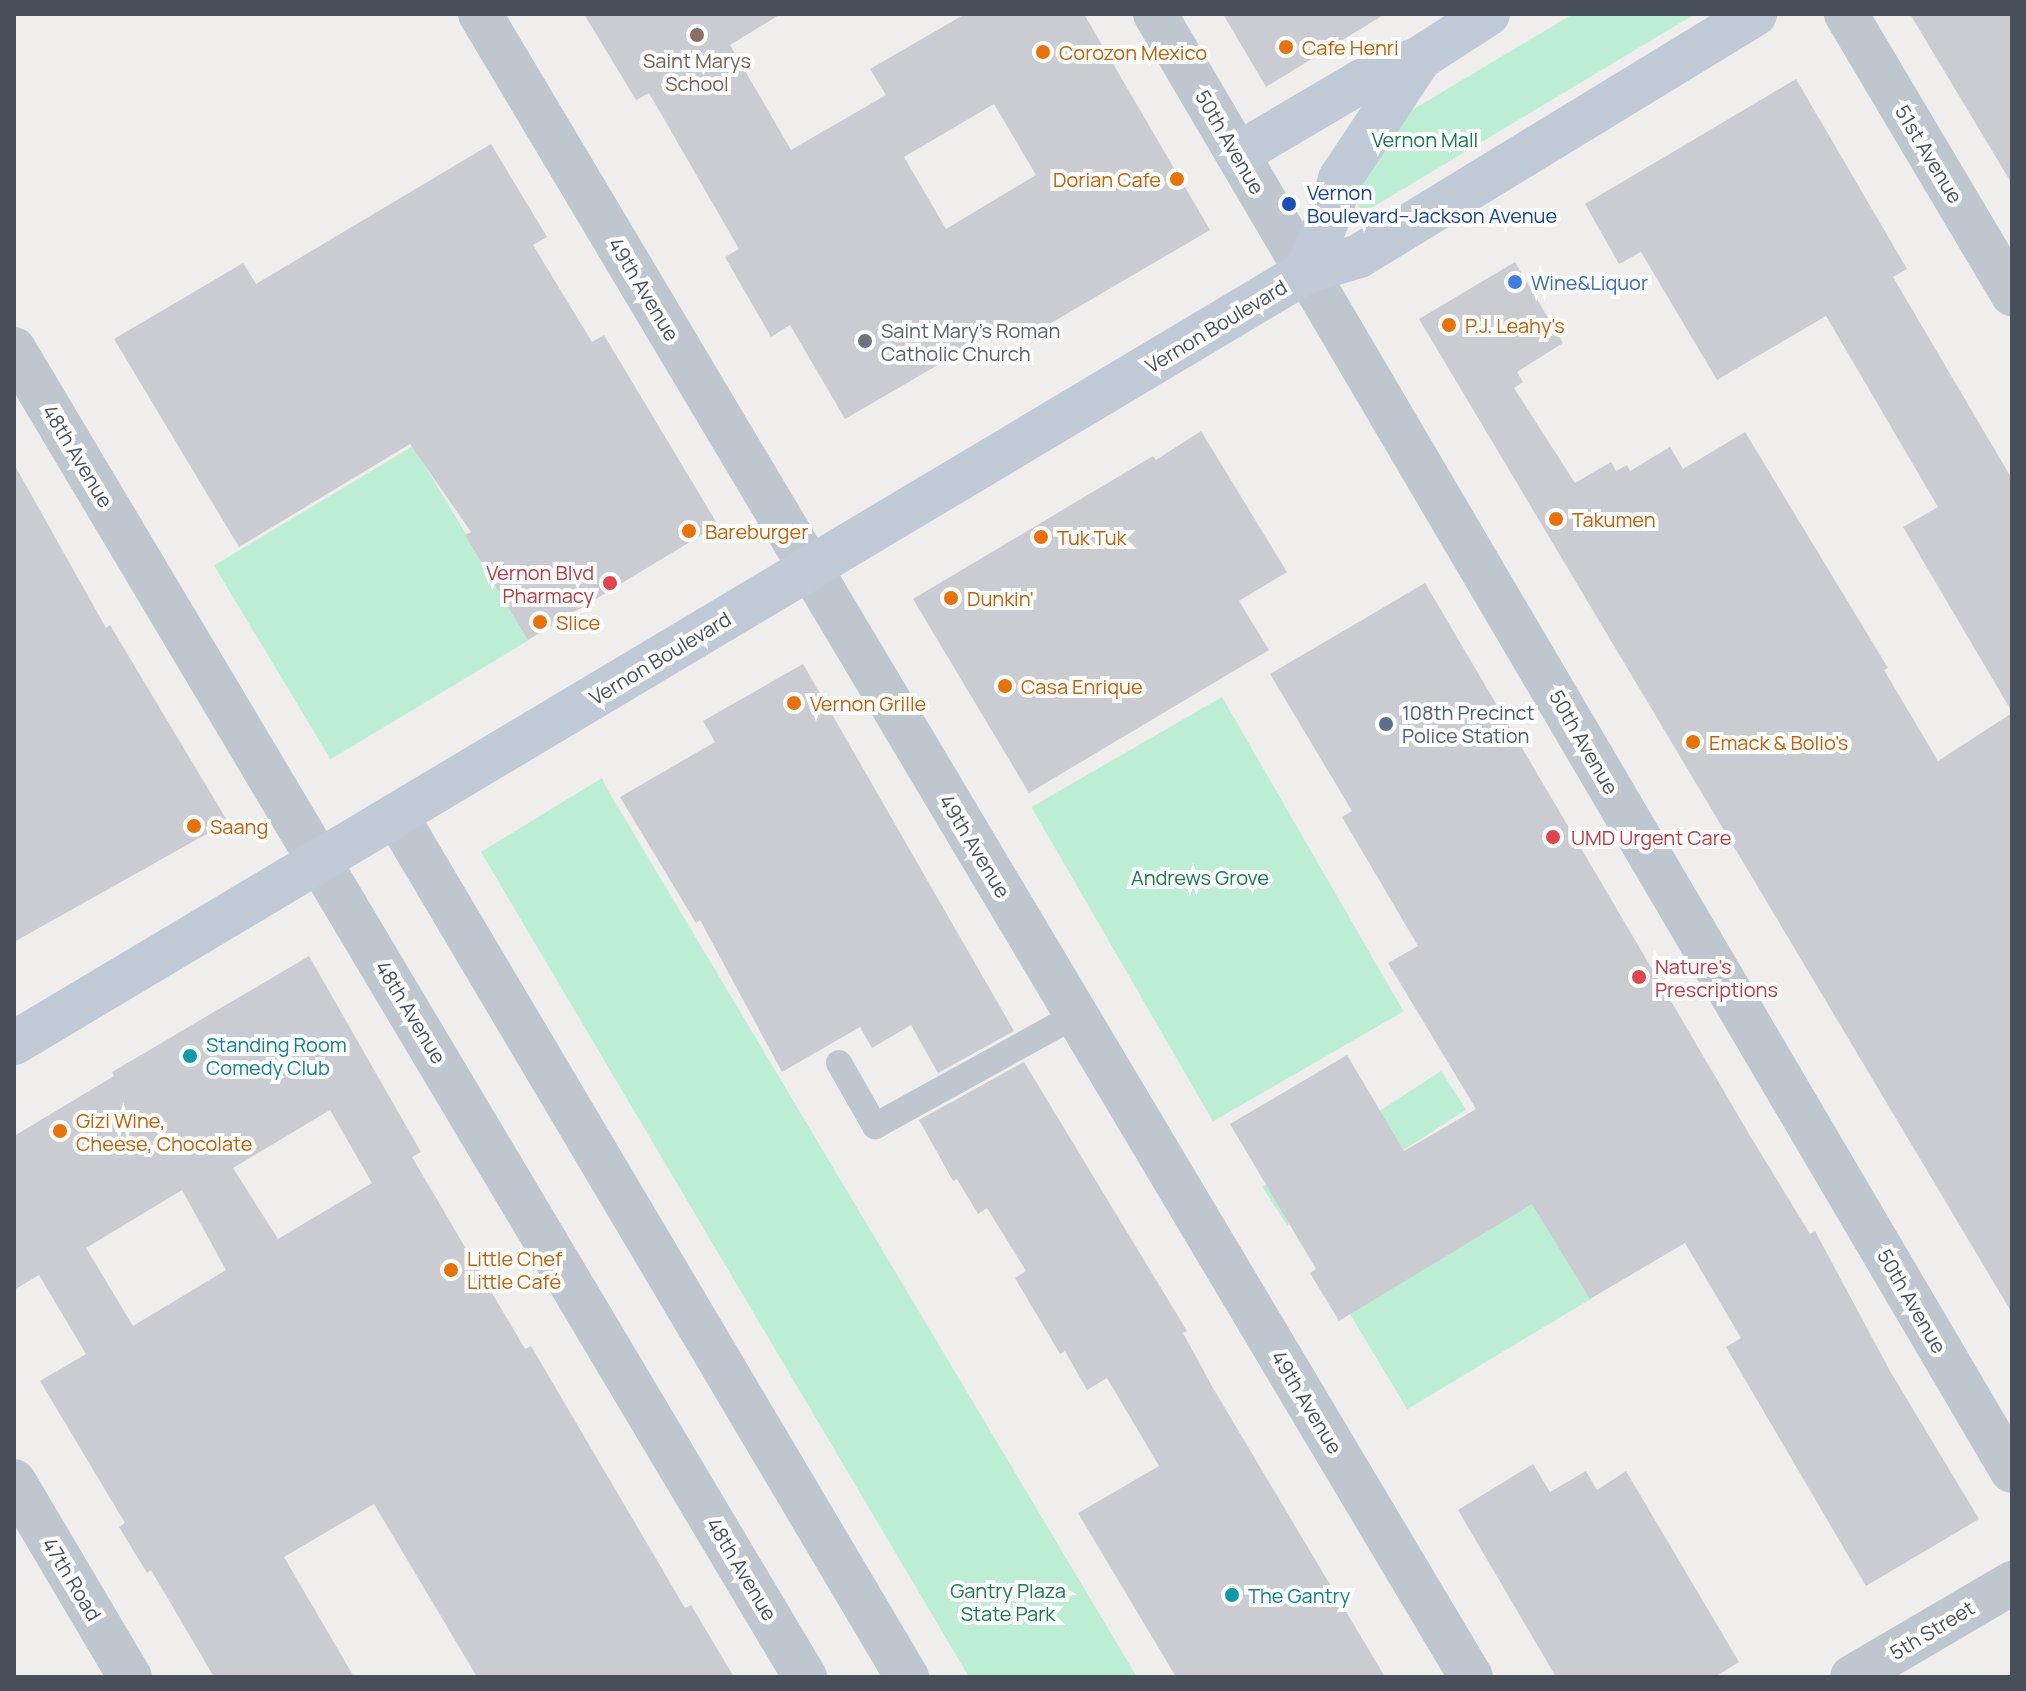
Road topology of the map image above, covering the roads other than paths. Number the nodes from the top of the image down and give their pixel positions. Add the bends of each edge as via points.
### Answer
1 (480, 14) edge
2 (1155, 14) edge
3 (1488, 14) edge
4 (1755, 14) edge
5 (1846, 14) edge
6 (1420, 58) junction
7 (1238, 154) junction
8 (1306, 272) junction
9 (2012, 294) edge
10 (14, 349) edge
11 (809, 569) junction
12 (396, 815) junction
13 (319, 861) junction
14 (1076, 1015) junction
15 (14, 1043) edge
16 (839, 1063) dead end
17 (2012, 1471) edge
18 (14, 1481) edge
19 (2012, 1583) edge
20 (130, 1677) edge
21 (805, 1677) edge
22 (907, 1677) edge
23 (1471, 1677) edge
24 (1852, 1677) edge

1 - 11 street, 49th Avenue
2 - 7 street, 50th Avenue
3 - 6 main road, Vernon Boulevard
4 - 8 main road, Vernon Boulevard via 1359,256
5 - 9 street, 51st Avenue
6 - 7 main road via 1362,81
6 - 8 main road, Vernon Boulevard via 1340,179
7 - 8 street, 50th Avenue
8 - 11 main road, Vernon Boulevard
8 - 17 street, 50th Avenue
10 - 13 street, 48th Avenue
11 - 12 main road, Vernon Boulevard
11 - 14 street, 49th Avenue
12 - 13 main road, Vernon Boulevard
12 - 22 street
13 - 15 main road, Vernon Boulevard
13 - 21 street, 48th Avenue
14 - 16 lane via 875,1126
14 - 23 street, 49th Avenue
18 - 20 street, 47th Road
19 - 24 street, 5th Street

